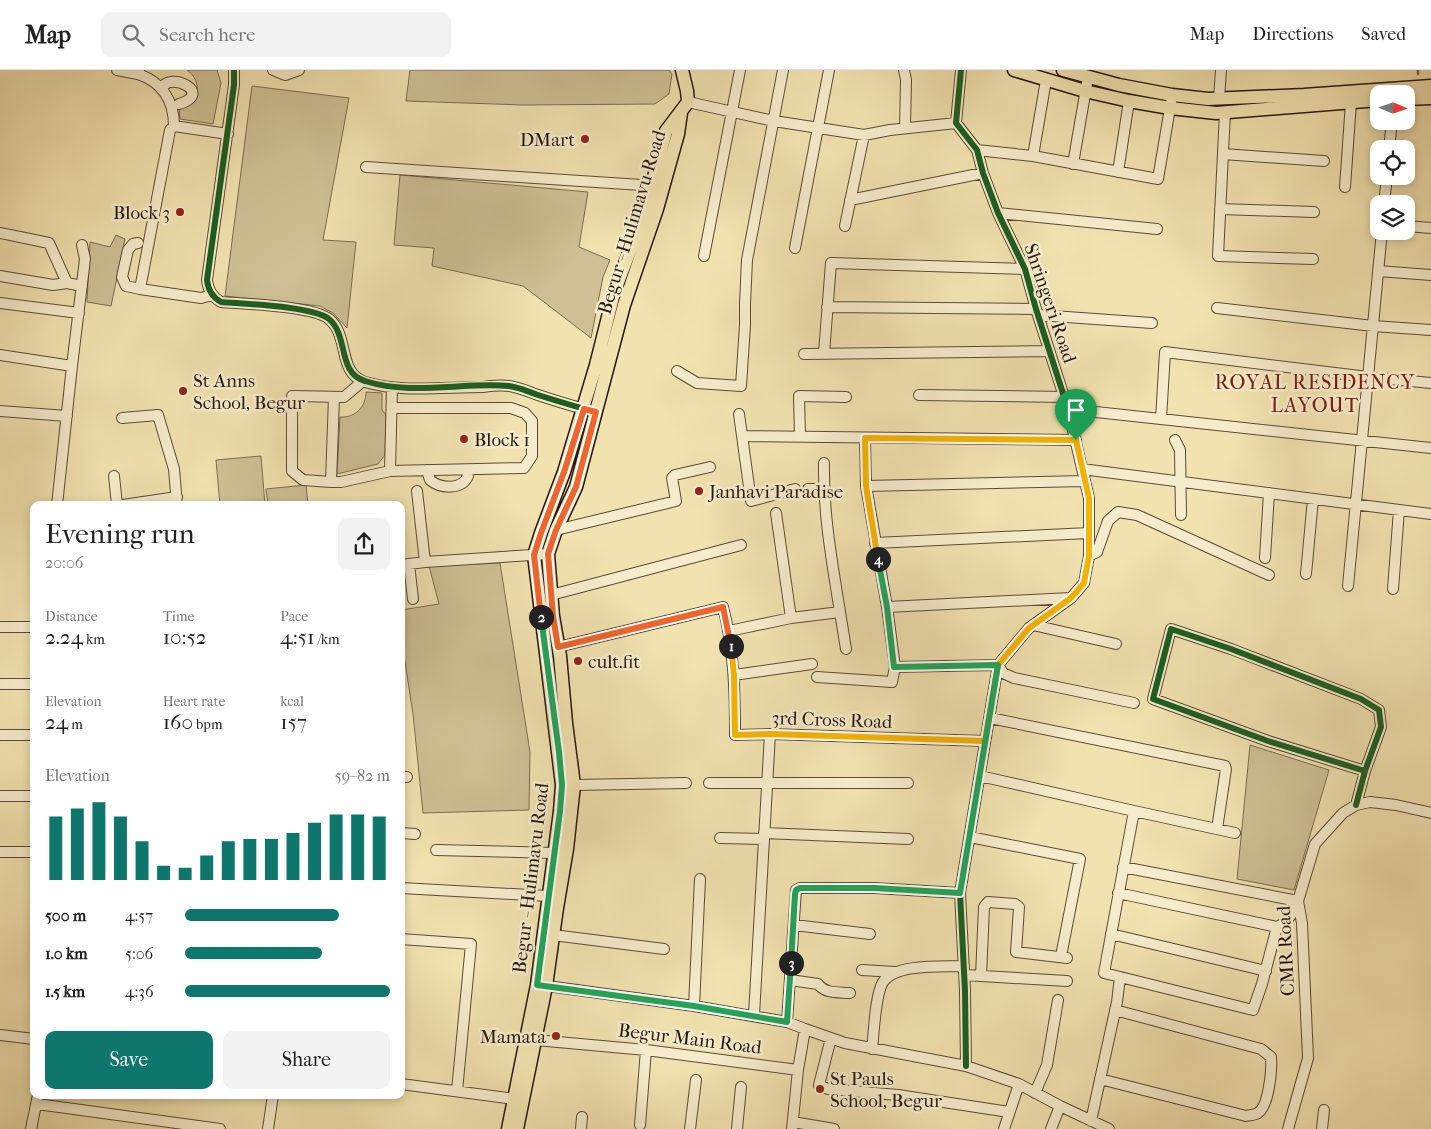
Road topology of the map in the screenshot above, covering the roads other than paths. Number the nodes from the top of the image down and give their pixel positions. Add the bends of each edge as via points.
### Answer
1 (117, 70) edge
2 (234, 70) edge
3 (273, 70) edge
4 (299, 70) edge
5 (682, 70) edge
6 (740, 70) edge
7 (783, 70) edge
8 (829, 70) edge
9 (904, 70) edge
10 (961, 70) edge
11 (1014, 70) edge
12 (1063, 70) edge
13 (1221, 70) edge
14 (139, 72) edge
15 (1088, 76) junction
16 (1046, 80) junction
17 (1431, 86) edge
18 (1415, 88) edge
19 (162, 89) junction
20 (1084, 91) junction
21 (1370, 92) edge
22 (1172, 95) junction
23 (1431, 98) edge
24 (1219, 99) junction
25 (1415, 99) edge
26 (1129, 101) junction
27 (1370, 101) edge
28 (1351, 102) junction
29 (179, 104) dead end
30 (684, 108) junction
31 (1170, 108) junction
32 (733, 112) junction
33 (1225, 112) junction
34 (774, 121) junction
35 (956, 123) junction
36 (174, 126) junction
37 (818, 127) junction
38 (905, 128) junction
39 (228, 134) junction
40 (864, 134) junction
41 (977, 150) junction
42 (1223, 154) junction
43 (1033, 156) junction
44 (1324, 161) dead end
45 (1073, 164) junction
46 (366, 167) dead end
47 (1118, 172) junction
48 (983, 174) junction
49 (658, 186) junction
50 (1345, 187) dead end
51 (850, 200) junction
52 (1220, 209) junction
53 (1314, 212) dead end
54 (998, 213) junction
55 (845, 226) dead end
56 (1415, 227) edge
57 (1431, 228) edge
58 (1156, 229) dead end
59 (0, 234) edge
60 (1381, 240) edge
61 (138, 243) dead end
62 (82, 245) dead end
63 (795, 248) dead end
64 (704, 256) dead end
65 (1313, 259) dead end
66 (1025, 269) junction
67 (1378, 271) junction
68 (1431, 275) edge
69 (0, 276) edge
70 (67, 283) junction
71 (82, 286) junction
72 (140, 289) junction
73 (212, 294) junction
74 (0, 302) edge
75 (827, 307) junction
76 (1217, 308) dead end
77 (1037, 312) junction
78 (79, 313) junction
79 (1152, 323) dead end
80 (1373, 326) junction
81 (1431, 330) edge
82 (1050, 351) junction
83 (824, 353) junction
84 (804, 354) dead end
85 (0, 355) edge
86 (72, 366) junction
87 (677, 371) dead end
88 (1368, 377) junction
89 (363, 380) junction
90 (1431, 383) edge
91 (392, 387) junction
92 (919, 395) dead end
93 (846, 396) dead end
94 (334, 397) junction
95 (1064, 397) junction
96 (392, 408) junction
97 (1068, 409) junction
98 (590, 410) junction
99 (0, 411) edge
100 (739, 414) dead end
101 (67, 416) junction
102 (122, 418) dead end
103 (1161, 419) junction
104 (742, 436) junction
105 (800, 436) junction
106 (865, 438) junction
107 (1076, 440) junction
108 (1176, 440) dead end
109 (1362, 441) junction
110 (1431, 448) edge
111 (824, 462) dead end
112 (710, 467) dead end
113 (1082, 469) junction
114 (427, 470) junction
115 (390, 471) junction
116 (114, 476) dead end
117 (468, 476) dead end
118 (1085, 481) junction
119 (330, 482) junction
120 (1182, 482) junction
121 (866, 486) junction
122 (795, 489) dead end
123 (808, 489) dead end
124 (823, 489) junction
125 (417, 492) dead end
126 (1269, 493) junction
127 (1313, 499) junction
128 (57, 501) edge
129 (117, 501) edge
130 (177, 501) edge
131 (1356, 504) junction
132 (1399, 510) junction
133 (776, 513) dead end
134 (1431, 514) edge
135 (1180, 515) dead end
136 (556, 530) junction
137 (1089, 533) junction
138 (876, 543) junction
139 (741, 545) dead end
140 (548, 554) junction
141 (534, 555) junction
142 (1089, 556) junction
143 (1265, 558) dead end
144 (425, 562) junction
145 (405, 565) edge
146 (1306, 574) dead end
147 (1270, 575) dead end
148 (1348, 586) dead end
149 (1393, 589) dead end
150 (551, 594) junction
151 (1071, 598) junction
152 (414, 599) dead end
153 (887, 607) junction
154 (840, 612) junction
155 (791, 618) junction
156 (1032, 625) junction
157 (0, 627) edge
158 (30, 627) edge
159 (729, 631) junction
160 (1116, 644) dead end
161 (558, 647) junction
162 (846, 648) dead end
163 (812, 664) dead end
164 (998, 665) junction
165 (894, 667) junction
166 (734, 675) junction
167 (817, 676) dead end
168 (0, 684) edge
169 (30, 684) edge
170 (1134, 703) dead end
171 (990, 718) junction
172 (30, 734) edge
173 (770, 734) junction
174 (0, 735) edge
175 (985, 741) junction
176 (1365, 771) junction
177 (980, 776) junction
178 (767, 782) junction
179 (686, 783) dead end
180 (709, 783) dead end
181 (908, 783) dead end
182 (574, 785) junction
183 (0, 796) edge
184 (30, 796) edge
185 (1356, 805) junction
186 (1134, 810) junction
187 (1431, 813) edge
188 (1217, 829) junction
189 (1235, 833) dead end
190 (405, 834) edge
191 (416, 834) dead end
192 (764, 836) junction
193 (970, 837) junction
194 (720, 838) dead end
195 (908, 839) dead end
196 (436, 850) dead end
197 (0, 852) edge
198 (30, 852) edge
199 (554, 853) junction
200 (1123, 867) junction
201 (700, 879) dead end
202 (405, 888) edge
203 (960, 893) junction
204 (1118, 893) junction
205 (548, 896) junction
206 (1298, 901) junction
207 (794, 925) junction
208 (1277, 927) junction
209 (553, 934) junction
210 (870, 934) dead end
211 (1111, 934) junction
212 (405, 939) edge
213 (664, 949) dead end
214 (862, 970) dead end
215 (1266, 970) junction
216 (964, 971) junction
217 (895, 972) junction
218 (981, 976) junction
219 (1120, 977) junction
220 (790, 980) junction
221 (1067, 981) dead end
222 (542, 986) junction
223 (850, 993) dead end
224 (1058, 1000) dead end
225 (694, 1006) junction
226 (1115, 1010) junction
227 (754, 1016) junction
228 (787, 1022) junction
229 (805, 1029) junction
230 (0, 1035) edge
231 (531, 1038) junction
232 (831, 1038) junction
233 (30, 1039) edge
234 (872, 1049) junction
235 (646, 1050) junction
236 (966, 1066) junction
237 (798, 1070) junction
238 (1100, 1079) junction
239 (696, 1080) dead end
240 (405, 1084) edge
241 (1019, 1084) junction
242 (741, 1087) dead end
243 (457, 1091) junction
244 (1035, 1092) junction
245 (38, 1099) edge
246 (272, 1099) edge
247 (518, 1099) junction
248 (1060, 1106) junction
249 (1324, 1110) dead end
250 (1010, 1112) junction
251 (582, 1118) dead end
252 (640, 1125) dead end
253 (1095, 1125) edge
254 (792, 1126) edge
255 (31, 1129) edge
256 (220, 1129) edge
257 (268, 1129) edge
258 (508, 1129) edge
259 (517, 1129) edge
260 (581, 1129) edge
261 (690, 1129) edge
262 (737, 1129) edge
263 (834, 1129) edge
264 (1004, 1129) edge
265 (1052, 1129) edge
266 (1109, 1129) edge
267 (1288, 1129) edge
268 (1322, 1129) edge

1 - 14 street
2 - 39 street
3 - 4 street via 285,75
5 - 30 main road, Begur - Hulimavu Road via 687,91
6 - 32 street
7 - 34 street
8 - 37 street
9 - 38 street
10 - 35 street
11 - 16 main road
12 - 15 main road
13 - 24 street
14 - 19 street
15 - 20 street
15 - 22 main road
16 - 20 main road
16 - 43 street
17 - 18 main road
19 - 29 street via 172,75 181,74 188,79 192,92 188,100
19 - 36 street via 170,102
20 - 26 main road
20 - 45 street
21 - 24 main road
22 - 24 main road
22 - 31 street
23 - 25 main road
26 - 31 main road
26 - 47 street
27 - 28 main road
28 - 33 main road
28 - 50 street
30 - 32 street
30 - 49 main road, Begur - Hulimavu Road via 678,134
31 - 33 main road
31 - 47 street via 1158,179
32 - 34 street
32 - 64 street
33 - 42 street
34 - 37 street
34 - 87 street via 747,260 740,386 697,383
35 - 38 street
35 - 41 street, Shringeri Road
36 - 39 street
36 - 72 street via 170,130
37 - 40 street
37 - 63 street
38 - 40 street
39 - 73 street via 207,280
40 - 51 street
41 - 43 street
41 - 48 street, Shringeri Road
42 - 44 street
42 - 52 street
43 - 45 street
45 - 47 street
46 - 49 street
48 - 51 street
48 - 54 street, Shringeri Road
49 - 98 main road, Begur - Hulimavu Road via 646,208 614,294
51 - 55 street
52 - 53 street
52 - 65 street via 1218,256
54 - 58 street
54 - 66 street, Shringeri Road
56 - 57 street
59 - 70 street via 50,243
60 - 67 street
61 - 72 street via 128,250 122,277 126,286
62 - 71 street via 85,258
66 - 75 street via 831,263
66 - 77 street, Shringeri Road
67 - 68 street
67 - 80 street
69 - 70 street via 53,285
70 - 71 street
71 - 78 street
72 - 73 street via 201,298
73 - 89 street via 222,302 308,310 325,316 340,334 347,366
74 - 78 street
75 - 77 street
75 - 83 street
76 - 80 street
77 - 79 street
77 - 82 street, Shringeri Road
78 - 86 street
80 - 81 street
80 - 88 street
82 - 83 street
82 - 95 street, Shringeri Road
83 - 84 street
85 - 86 street
86 - 101 street
88 - 90 street
88 - 103 street via 1165,352
88 - 109 street
89 - 91 street
89 - 94 street via 344,397
91 - 96 street
91 - 98 street via 510,386
92 - 95 street
93 - 105 street via 799,396
94 - 119 street
94 - 119 street via 292,396 292,471 303,480
95 - 97 street, Shringeri Road
96 - 114 street via 511,408 531,418 532,456 524,468
96 - 115 street
97 - 103 street
97 - 107 street, Shringeri Road
98 - 136 main road, Begur - Hulimavu Road via 576,487
98 - 141 main road, Begur - Hulimavu Road
99 - 101 street
100 - 104 street
101 - 128 street
102 - 130 street via 158,416 174,469
103 - 109 street
104 - 105 street
104 - 122 street via 751,502
105 - 106 street
106 - 107 street
106 - 121 street
107 - 113 street, Shringeri Road
108 - 120 street via 1180,450
109 - 110 street
109 - 131 street
111 - 124 street
112 - 136 street via 675,475 672,478 676,500
113 - 118 street, Shringeri Road
113 - 120 street
114 - 115 street
114 - 117 street via 430,480 440,486 458,486
115 - 119 street
116 - 129 street
118 - 121 street
118 - 137 street, Shringeri Road via 1089,498
120 - 126 street
120 - 135 street
121 - 138 street
123 - 124 street
124 - 154 street
125 - 144 street
126 - 127 street
126 - 143 street
127 - 131 street
127 - 146 street
131 - 132 street
131 - 148 street
132 - 134 street
132 - 149 street
133 - 155 street
136 - 140 main road, Begur - Hulimavu Road
137 - 138 street
137 - 142 street, Shringeri Road
138 - 153 street
139 - 150 street
140 - 141 street
140 - 150 main road, Begur - Hulimavu Road
141 - 144 street
141 - 199 main road, Begur - Hulimavu Road via 562,785
142 - 147 street via 1097,552 1108,521 1118,512 1137,515
142 - 151 street via 1084,583
144 - 145 street
145 - 152 street
150 - 161 main road, Begur - Hulimavu Road
151 - 153 street
151 - 156 street
153 - 165 street
154 - 155 street
154 - 162 street
155 - 159 street
156 - 160 street
156 - 164 street
157 - 158 street
159 - 161 street, 3rd Cross Road via 723,607
159 - 166 street, 3rd Cross Road
161 - 182 main road, Begur - Hulimavu Road
163 - 166 street
164 - 165 street
164 - 170 street via 1003,673 1014,678
164 - 171 street
165 - 167 street via 892,682
166 - 173 street, 3rd Cross Road via 735,735
168 - 169 street
171 - 175 street
171 - 188 street via 1225,766
172 - 174 street
173 - 175 street, 3rd Cross Road
173 - 178 street
175 - 177 street
176 - 176 street via 1268,741 1153,699 1171,629 1344,692 1379,710 1381,727
176 - 185 street
177 - 186 street
177 - 193 street
178 - 180 street
178 - 181 street
178 - 192 street
179 - 182 street
182 - 209 main road, Begur - Hulimavu Road
183 - 184 street
185 - 187 street via 1370,802
185 - 206 street, CMR Road via 1315,844
186 - 188 street
186 - 200 street
188 - 189 street
190 - 191 street
192 - 194 street
192 - 195 street
192 - 227 street
193 - 203 street
193 - 218 street via 1080,859 1064,954 1016,952 1019,906 988,902 984,907
196 - 199 street
197 - 198 street
199 - 205 main road, Begur - Hulimavu Road
200 - 204 street
200 - 206 street
201 - 225 street
202 - 205 street
203 - 207 street via 800,888 795,894
203 - 216 street
204 - 208 street
204 - 211 street
205 - 222 main road, Begur - Hulimavu Road
206 - 208 street via 1288,920
206 - 267 street, CMR Road via 1302,923 1308,1058
207 - 210 street
207 - 220 street
208 - 215 street
209 - 213 street
209 - 222 main road, Begur - Hulimavu Road
211 - 215 street
211 - 219 street via 1104,973
212 - 243 street via 471,944
214 - 217 street
215 - 219 street via 1253,1010
216 - 217 street via 911,968
216 - 218 street
216 - 236 street
217 - 234 street via 888,976 880,990
218 - 221 street
219 - 226 street
220 - 223 street via 818,984 830,992
220 - 228 street
222 - 225 street, Begur Main Road
222 - 231 main road, Begur - Hulimavu Road
224 - 244 street via 1047,1065
225 - 227 street, Begur Main Road
226 - 238 street
226 - 238 street via 1261,1049 1271,1057 1272,1068 1265,1105 1258,1113 1246,1116
227 - 228 street, Begur Main Road
228 - 229 street, Begur Main Road
229 - 232 street, Begur Main Road
229 - 237 street
230 - 233 street
231 - 235 street, Begur Main Road
231 - 247 main road
232 - 234 street, Begur Main Road
232 - 250 street via 819,1085 828,1089 898,1095
234 - 236 street, Begur Main Road
235 - 237 street, Begur Main Road
235 - 252 street
236 - 241 street, Begur Main Road
237 - 254 street
238 - 253 street
239 - 261 street
240 - 243 street
241 - 244 street, Begur Main Road
241 - 250 street
242 - 262 street
243 - 247 street
244 - 248 street, Begur Main Road
245 - 255 street
245 - 256 street
246 - 257 street
247 - 258 main road
247 - 259 main road
248 - 253 street, Begur Main Road
248 - 265 street
249 - 268 street
250 - 264 street
251 - 260 street
253 - 266 street, Begur Main Road
254 - 263 street

